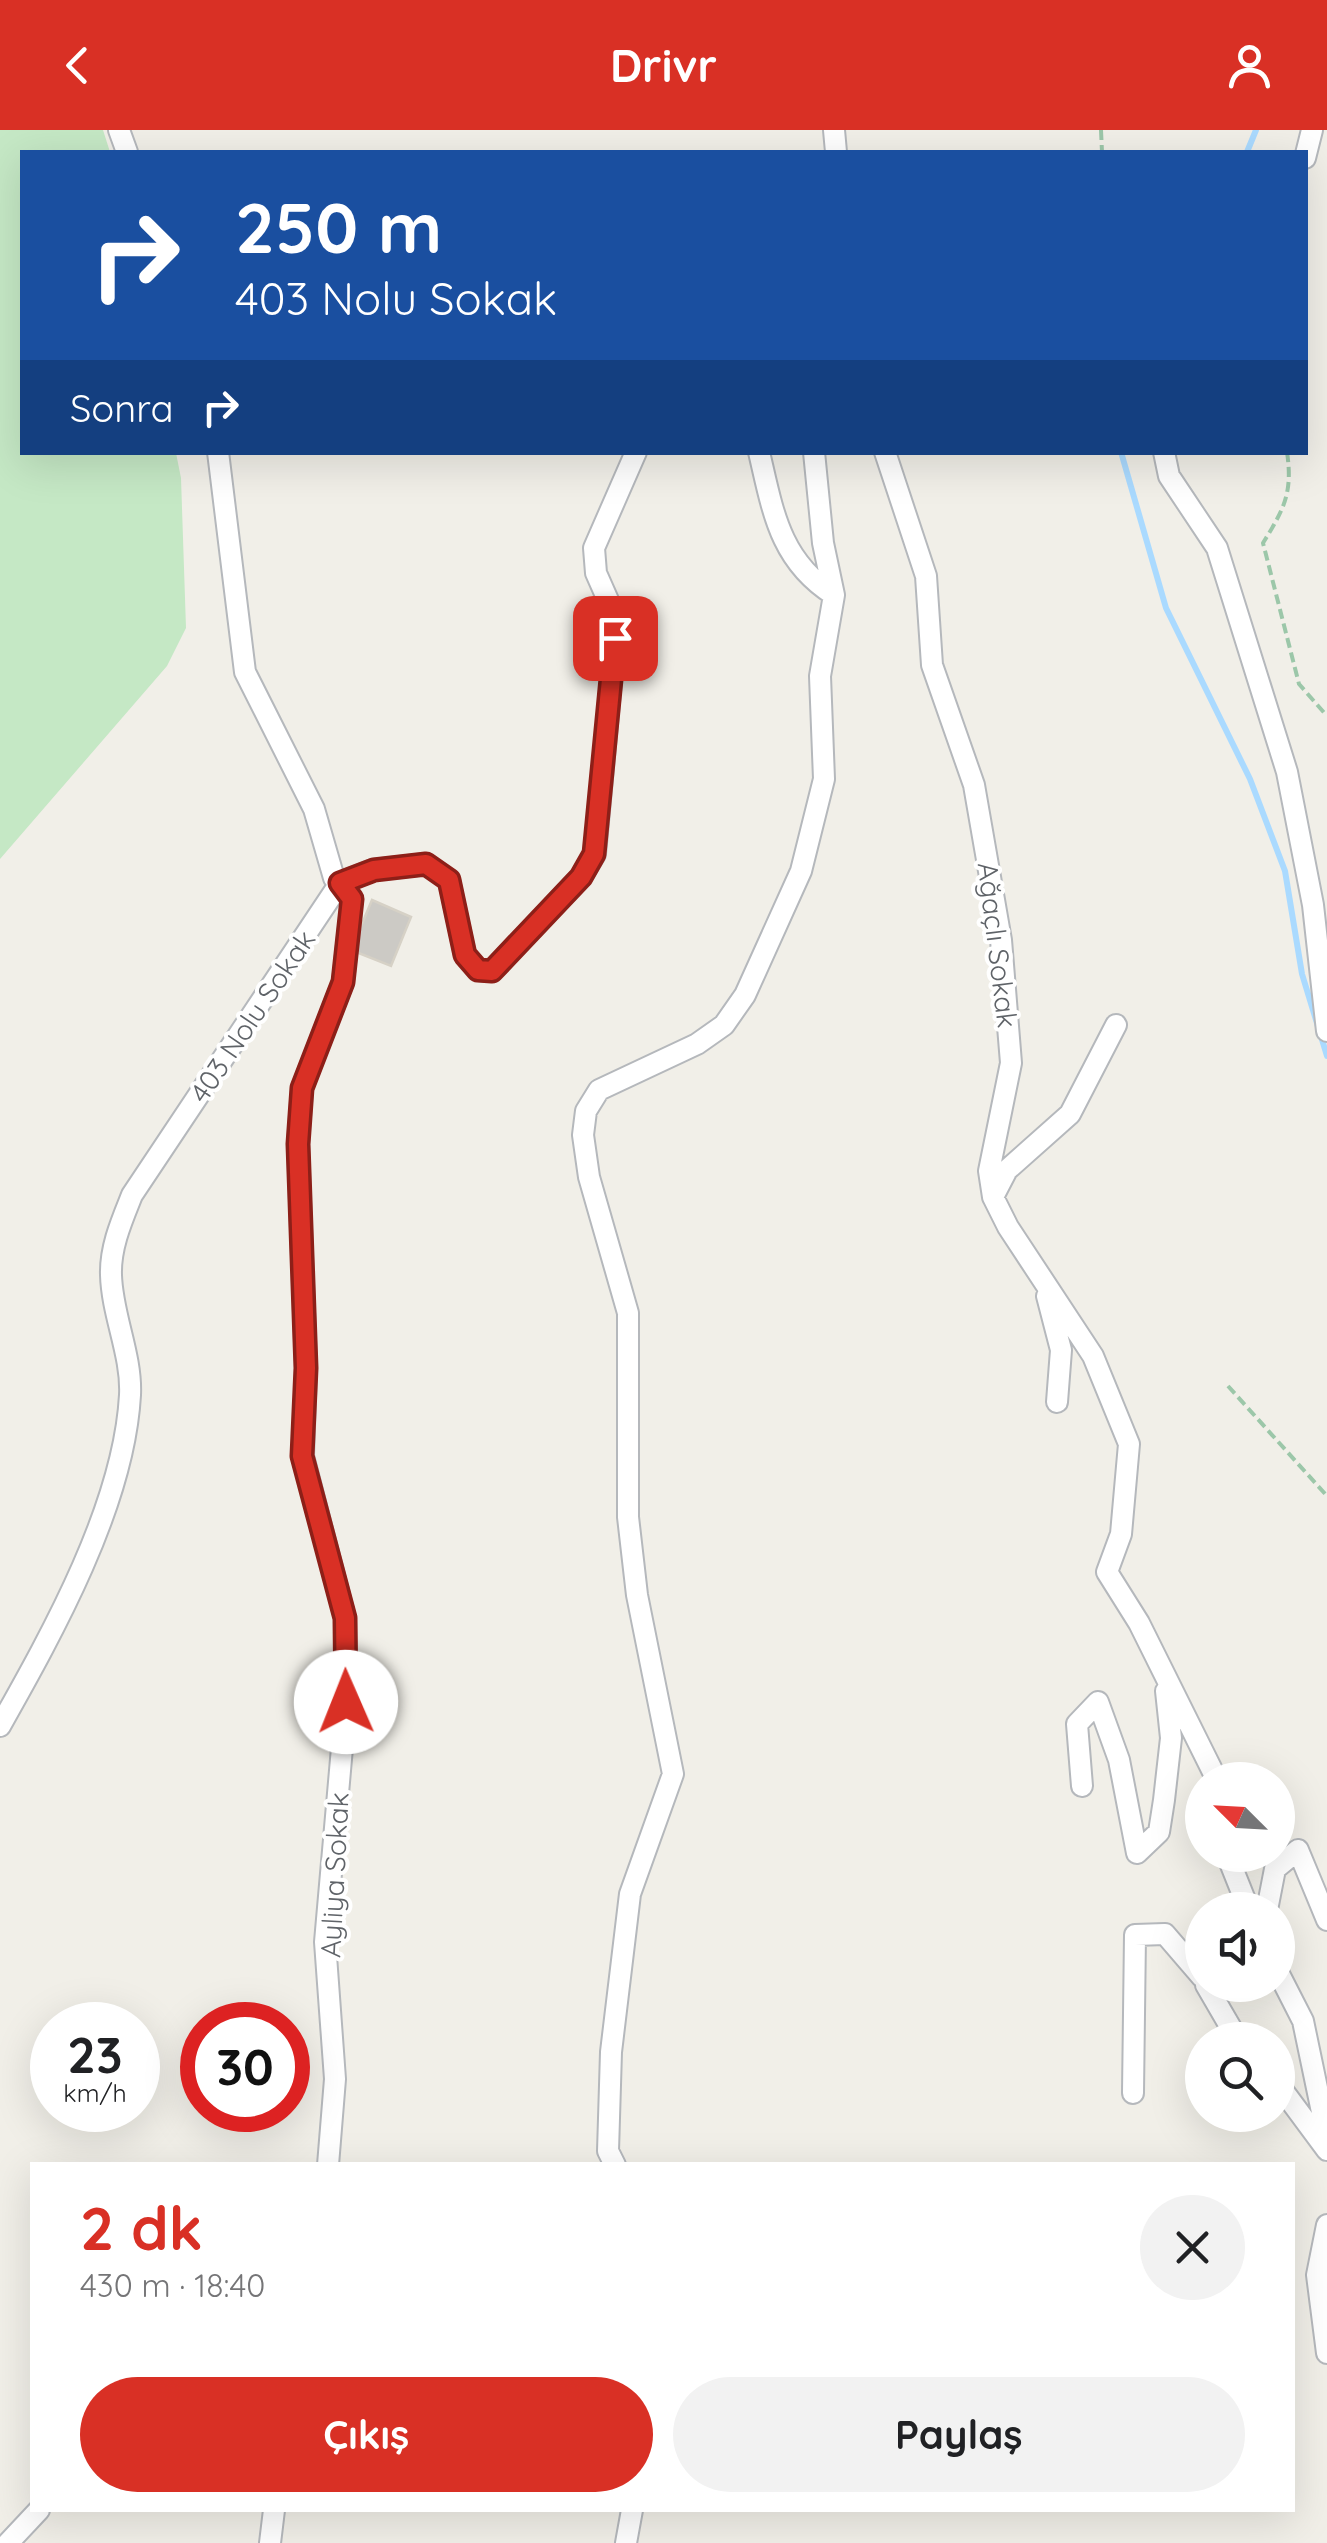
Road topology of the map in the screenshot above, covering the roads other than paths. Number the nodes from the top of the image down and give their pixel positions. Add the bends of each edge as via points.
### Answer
1 (218, 455) edge
2 (635, 455) edge
3 (760, 455) edge
4 (814, 455) edge
5 (886, 455) edge
6 (1164, 455) edge
7 (834, 595) junction
8 (340, 883) junction
9 (1116, 1025) dead end
10 (1327, 1031) edge
11 (993, 1197) junction
12 (1042, 1278) junction
13 (1057, 1402) dead end
14 (1164, 1680) junction
15 (0, 1726) edge
16 (1207, 1762) edge
17 (1082, 1786) dead end
18 (1271, 1892) edge
19 (1327, 1920) edge
20 (1185, 1957) edge
21 (1293, 2002) edge
22 (1303, 2022) junction
23 (1327, 2038) edge
24 (1133, 2092) dead end
25 (1295, 2107) edge
26 (1327, 2136) edge
27 (1327, 2150) edge
28 (328, 2162) edge
29 (613, 2162) edge
30 (1327, 2225) edge
31 (1327, 2353) edge
32 (37, 2512) edge
33 (274, 2512) edge
34 (632, 2512) edge
35 (8, 2543) edge
36 (270, 2543) edge
37 (626, 2543) edge

1 - 8 street, Ayliya Sokak via 245,672 314,810
2 - 8 street via 594,548 615,638 600,836 581,877 492,971 478,970 465,955 449,880 426,864 374,870
3 - 7 street via 776,524 805,576
4 - 7 street
5 - 11 street, Ağaçlı Sokak via 926,576 932,665 974,785 1001,940 1011,1062 989,1172
6 - 10 street via 1168,476 1217,548 1287,772 1313,905
7 - 29 street via 820,676 824,779 801,871 745,994 724,1025 600,1090 586,1111 590,1177 628,1313 628,1516 673,1774 630,1894 610,2052
8 - 15 street, 403 Nolu Sokak via 126,1208 110,1274 130,1391 124,1437 92,1544
8 - 28 street, Ayliya Sokak via 352,899 343,982 302,1088 298,1144 306,1368 302,1456 345,1618 346,1702 325,1942 335,2079
9 - 11 street via 1070,1114 1007,1170
11 - 12 street
12 - 13 street via 1061,1350
12 - 14 street via 1093,1356 1129,1444 1121,1534 1107,1572
14 - 16 street
14 - 17 street via 1171,1738 1158,1832 1137,1853 1119,1760 1098,1702 1077,1724
18 - 19 street via 1275,1869 1298,1850
20 - 24 street via 1165,1934 1135,1936
21 - 22 street
22 - 23 street
22 - 26 street
25 - 27 street
30 - 31 street via 1316,2275
32 - 35 street
33 - 36 street
34 - 37 street

